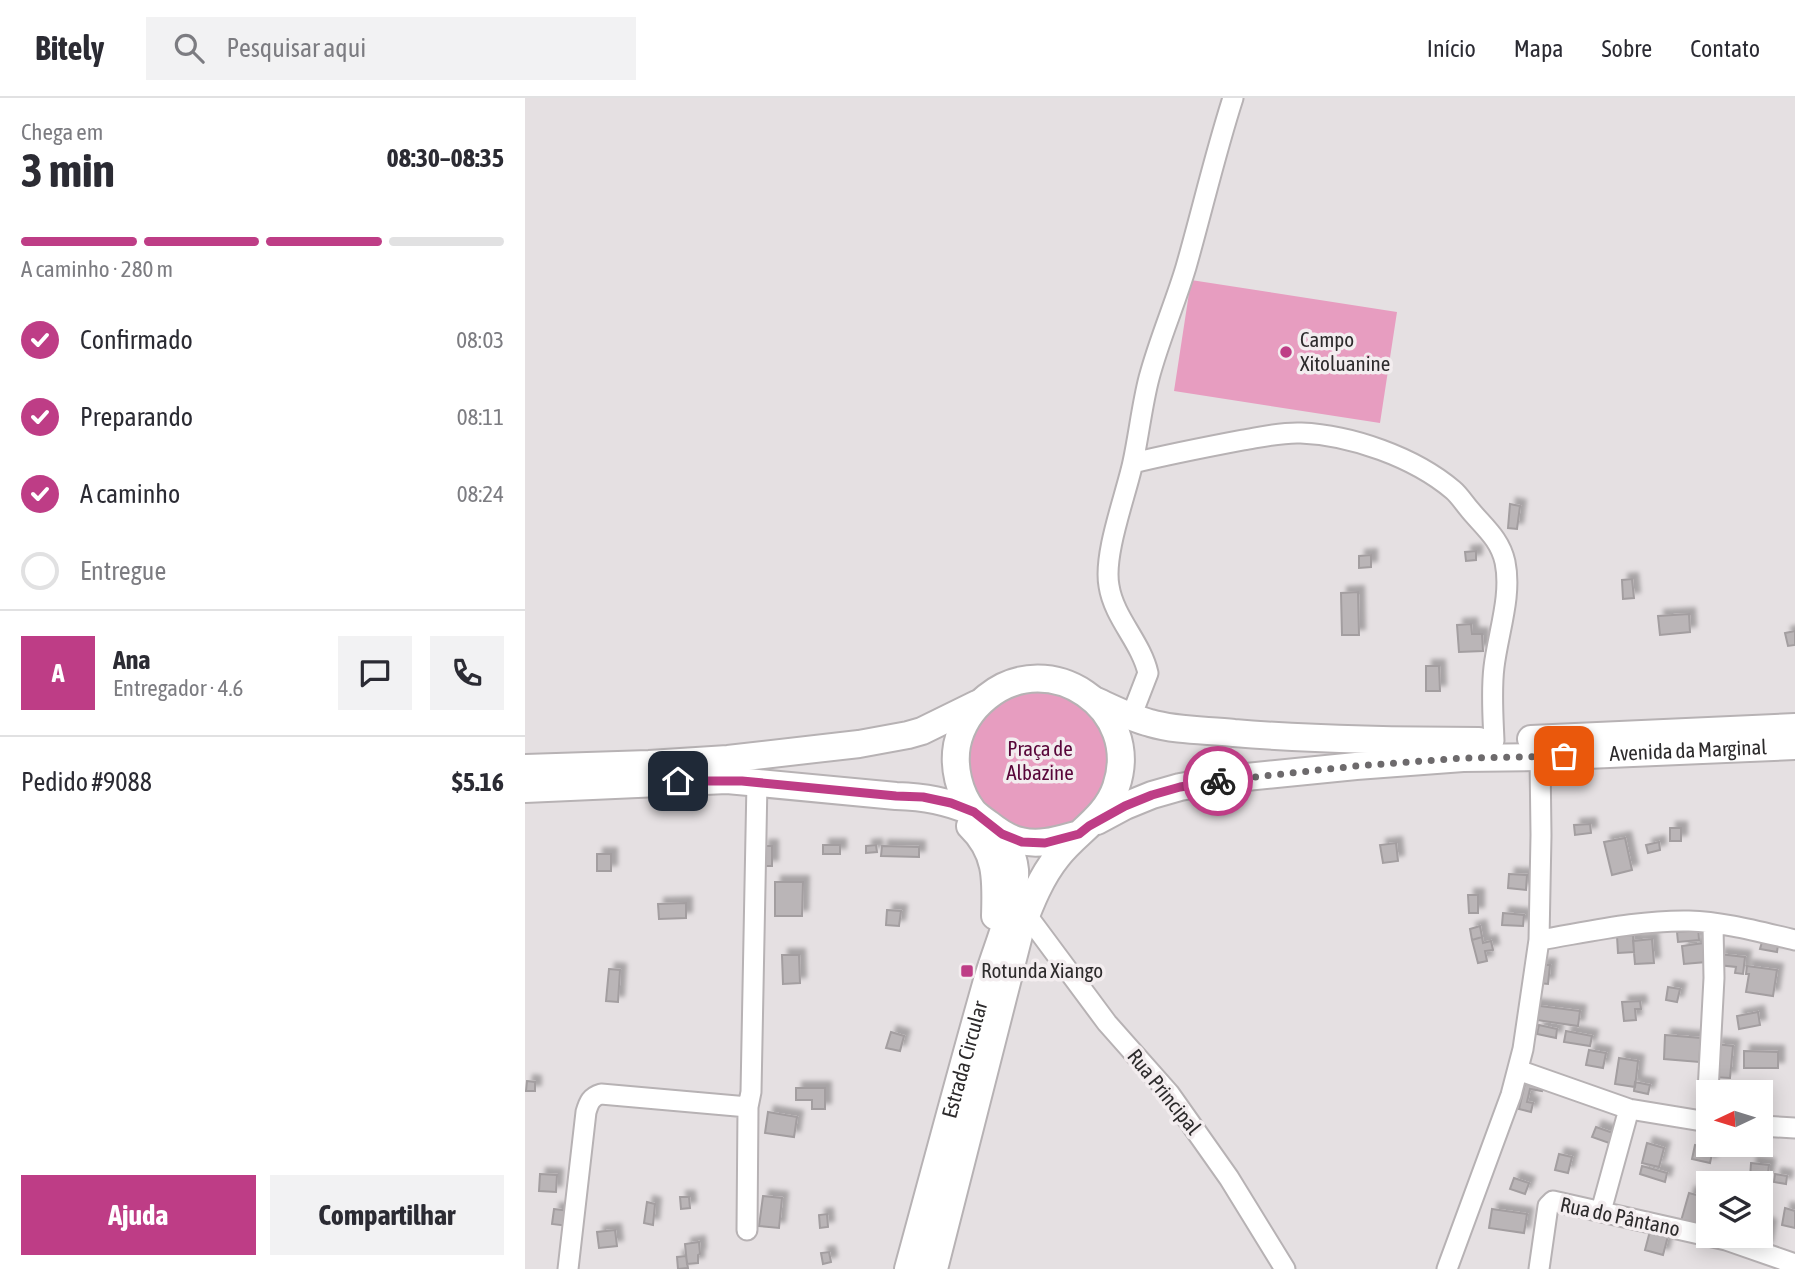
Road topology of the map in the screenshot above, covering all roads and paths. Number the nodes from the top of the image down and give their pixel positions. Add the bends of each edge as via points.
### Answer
1 (1233, 98) edge
2 (1133, 463) junction
3 (1095, 700) junction
4 (977, 704) junction
5 (1136, 704) junction
6 (1795, 727) edge
7 (1204, 730) junction
8 (1493, 741) junction
9 (859, 744) junction
10 (1795, 746) edge
11 (1540, 757) junction
12 (525, 768) edge
13 (1226, 779) junction
14 (757, 782) junction
15 (525, 789) edge
16 (896, 796) junction
17 (979, 816) junction
18 (1084, 830) junction
19 (1032, 922) junction
20 (1713, 925) junction
21 (1539, 940) junction
22 (1795, 940) edge
23 (995, 953) junction
24 (1006, 986) junction
25 (1518, 1070) junction
26 (1709, 1080) edge
27 (748, 1107) junction
28 (1629, 1109) junction
29 (1696, 1120) edge
30 (1773, 1127) edge
31 (1795, 1128) edge
32 (1601, 1211) junction
33 (747, 1230) dead end
34 (1795, 1264) edge
35 (568, 1269) edge
36 (908, 1269) edge
37 (935, 1269) edge
38 (1285, 1269) edge
39 (1447, 1269) edge
40 (1539, 1269) edge

1 - 2 street via 1186,268 1149,378
2 - 5 street via 1112,545 1108,585 1147,668
2 - 8 street via 1299,433 1365,445 1400,457 1439,479 1492,533 1505,561 1505,606 1493,671
3 - 4 main road via 1073,685 1048,678 1010,683
3 - 7 main road, Avenida da Marginal via 1130,718
3 - 18 main road via 1118,740 1120,764 1116,787 1105,808
4 - 9 main road via 922,731
4 - 17 main road via 964,723 956,769 962,792
5 - 7 main road
5 - 9 main road via 1069,669 1025,664 991,676 934,716
6 - 8 main road, Avenida da Marginal
7 - 8 main road, Avenida da Marginal via 1354,741
9 - 12 main road via 727,759
10 - 11 main road, Avenida da Marginal
11 - 13 main road, Avenida da Marginal via 1463,758
11 - 21 street
13 - 18 main road, Avenida da Marginal via 1152,795
13 - 19 main road via 1157,807 1097,841 1055,883
14 - 15 main road, Estrada Circular
14 - 16 main road, Estrada Circular
14 - 27 street
16 - 17 main road, Estrada Circular via 938,799
16 - 23 main road via 954,815 985,844 996,885
17 - 18 main road via 1002,834 1022,842 1045,843
17 - 23 main road, Estrada Circular via 1011,850 1015,870 1014,891
18 - 24 main road, Estrada Circular via 1041,882 1020,931
19 - 24 main road
19 - 38 street, Rua Principal via 1107,1023 1170,1093
20 - 21 street via 1663,922
20 - 22 street
20 - 26 street
21 - 25 street
23 - 36 main road, Estrada Circular
24 - 37 main road, Estrada Circular
25 - 28 street
25 - 39 street
27 - 33 street
27 - 35 street via 594,1097 586,1112
28 - 29 street
28 - 32 street
30 - 31 street
32 - 34 street, Rua do Pântano via 1725,1240
32 - 40 street, Rua do Pântano via 1550,1203

